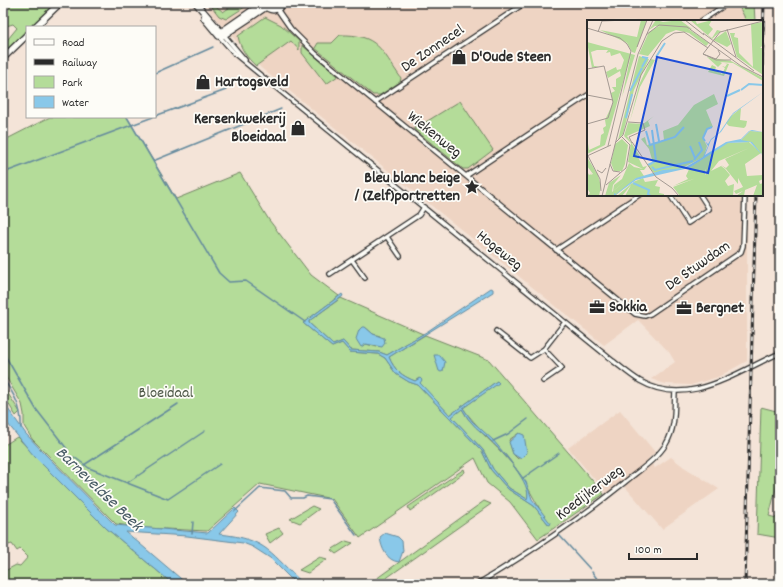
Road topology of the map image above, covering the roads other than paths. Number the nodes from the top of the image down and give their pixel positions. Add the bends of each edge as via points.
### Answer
1 (60, 3) edge
2 (196, 3) edge
3 (283, 3) edge
4 (525, 3) edge
5 (728, 3) edge
6 (264, 5) edge
7 (277, 9) junction
8 (702, 20) edge
9 (36, 26) edge
10 (222, 34) junction
11 (26, 36) edge
12 (3, 58) edge
13 (587, 96) edge
14 (375, 102) junction
15 (466, 176) junction
16 (637, 196) edge
17 (671, 196) edge
18 (701, 196) edge
19 (745, 196) edge
20 (424, 207) junction
21 (387, 237) junction
22 (556, 250) junction
23 (400, 256) dead end
24 (352, 260) junction
25 (330, 274) dead end
26 (365, 278) dead end
27 (640, 316) joint
28 (566, 322) junction
29 (496, 332) dead end
30 (544, 349) junction
31 (780, 353) edge
32 (543, 381) dead end
33 (675, 391) junction
34 (477, 584) edge

1 - 9 street
2 - 10 street, Hogeweg
3 - 7 street
4 - 14 street, De Zonnecel
5 - 8 street
6 - 7 street via 272,10
6 - 10 street
7 - 14 street, Wiekenweg via 291,30
10 - 20 street, Hogeweg via 236,55
11 - 12 street
13 - 15 street
14 - 15 street, Wiekenweg
15 - 22 street, Wiekenweg
16 - 22 street
17 - 18 street via 688,223 709,209
19 - 27 street, De Stuwdam via 741,252 650,314
20 - 21 street via 421,213
20 - 28 street, Hogeweg
21 - 23 street
21 - 24 street
22 - 27 street, Wiekenweg
24 - 25 street
24 - 26 street
28 - 30 street
28 - 33 street, Hogeweg via 640,381
29 - 30 street via 530,358
30 - 32 street via 562,368
31 - 33 street, Hogeweg via 705,387
33 - 34 street, Koedijkerweg via 675,414 671,434 652,460 566,527

